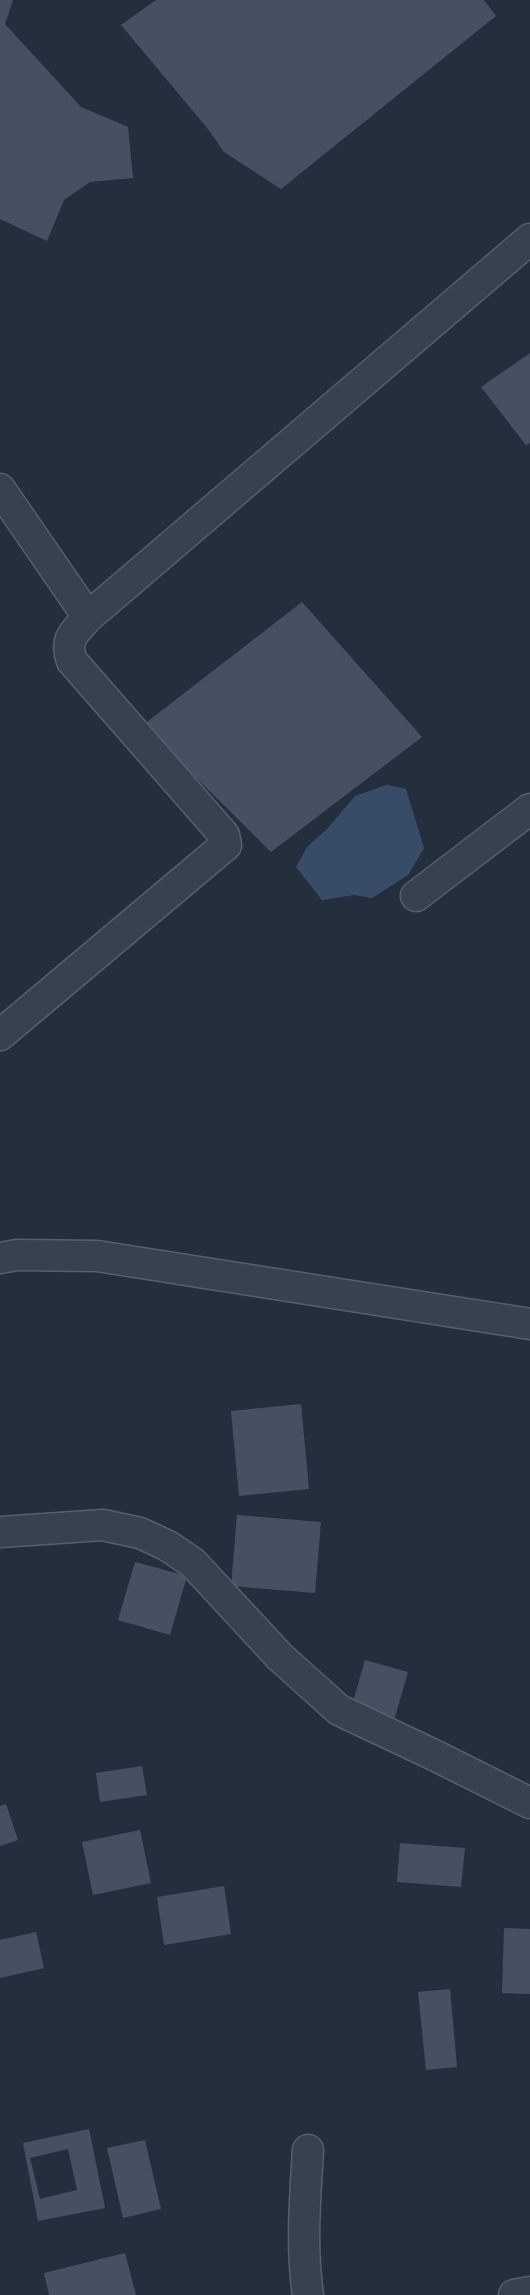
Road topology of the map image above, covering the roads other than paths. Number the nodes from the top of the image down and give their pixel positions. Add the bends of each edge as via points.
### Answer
1 (530, 239) edge
2 (0, 489) edge
3 (88, 617) junction
4 (530, 809) edge
5 (416, 896) dead end
6 (0, 1035) edge
7 (0, 1258) edge
8 (530, 1324) edge
9 (0, 1532) edge
10 (530, 1803) edge
11 (308, 2150) dead end
12 (530, 2292) edge
13 (308, 2295) edge
14 (514, 2295) edge

1 - 3 street
2 - 3 street
3 - 6 street via 71,635 67,648 72,661 224,835 226,844
4 - 5 street
7 - 8 street via 97,1256
9 - 10 street via 103,1525 140,1533 168,1546 193,1563 280,1658 339,1710
11 - 13 street via 304,2271
12 - 14 street

